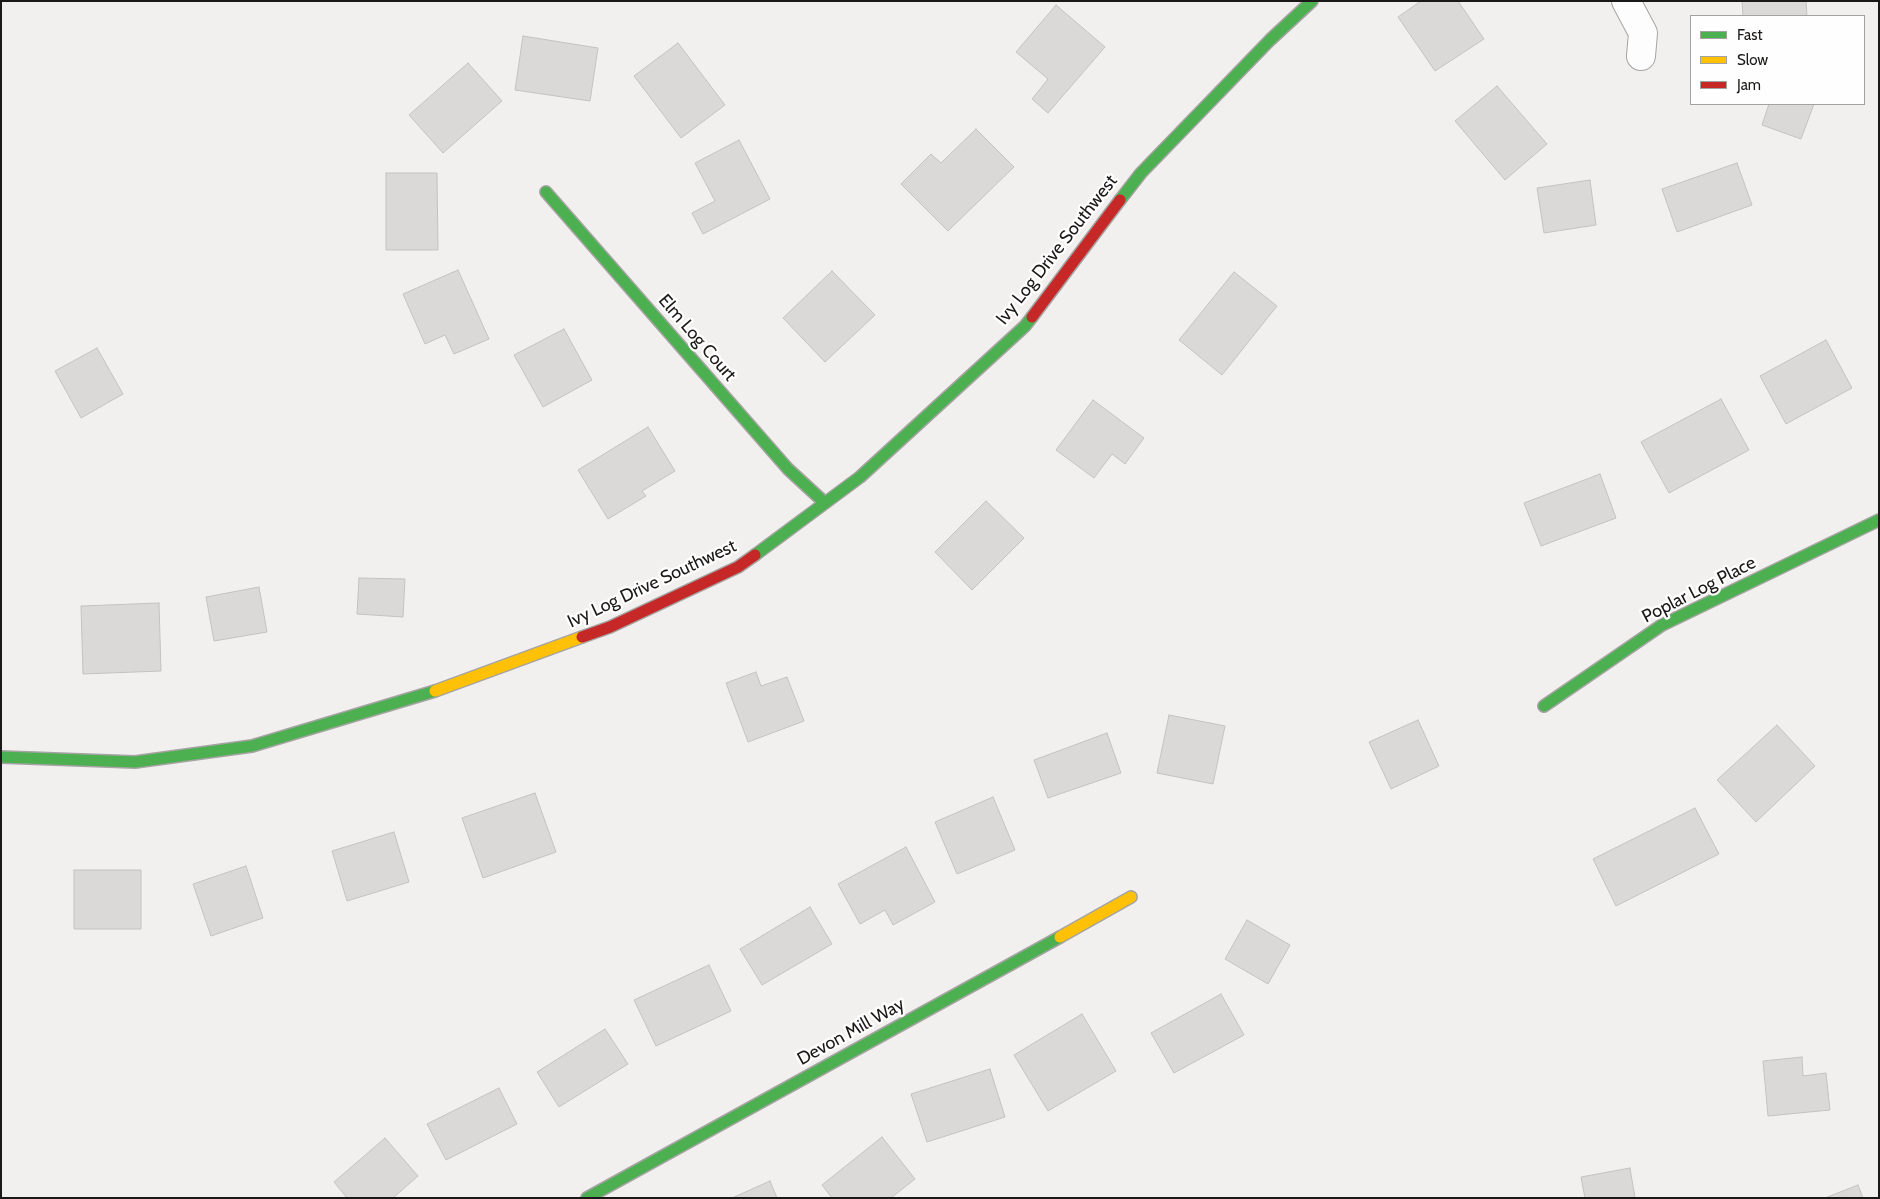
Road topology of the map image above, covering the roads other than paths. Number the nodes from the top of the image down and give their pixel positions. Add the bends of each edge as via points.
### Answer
1 (1312, 1) edge
2 (1626, 1) edge
3 (1641, 56) dead end
4 (546, 192) dead end
5 (824, 503) junction
6 (1879, 520) edge
7 (1544, 706) dead end
8 (1, 757) edge
9 (1132, 897) dead end
10 (587, 1198) edge

1 - 5 street, Ivy Log Drive Southwest via 1141,173 1025,326 860,478
2 - 3 street via 1644,33
4 - 5 street, Elm Log Court via 788,470
5 - 8 street, Ivy Log Drive Southwest via 738,567 610,627 408,700 252,746 135,762
6 - 7 street, Poplar Log Place via 1662,625
9 - 10 street, Devon Mill Way

